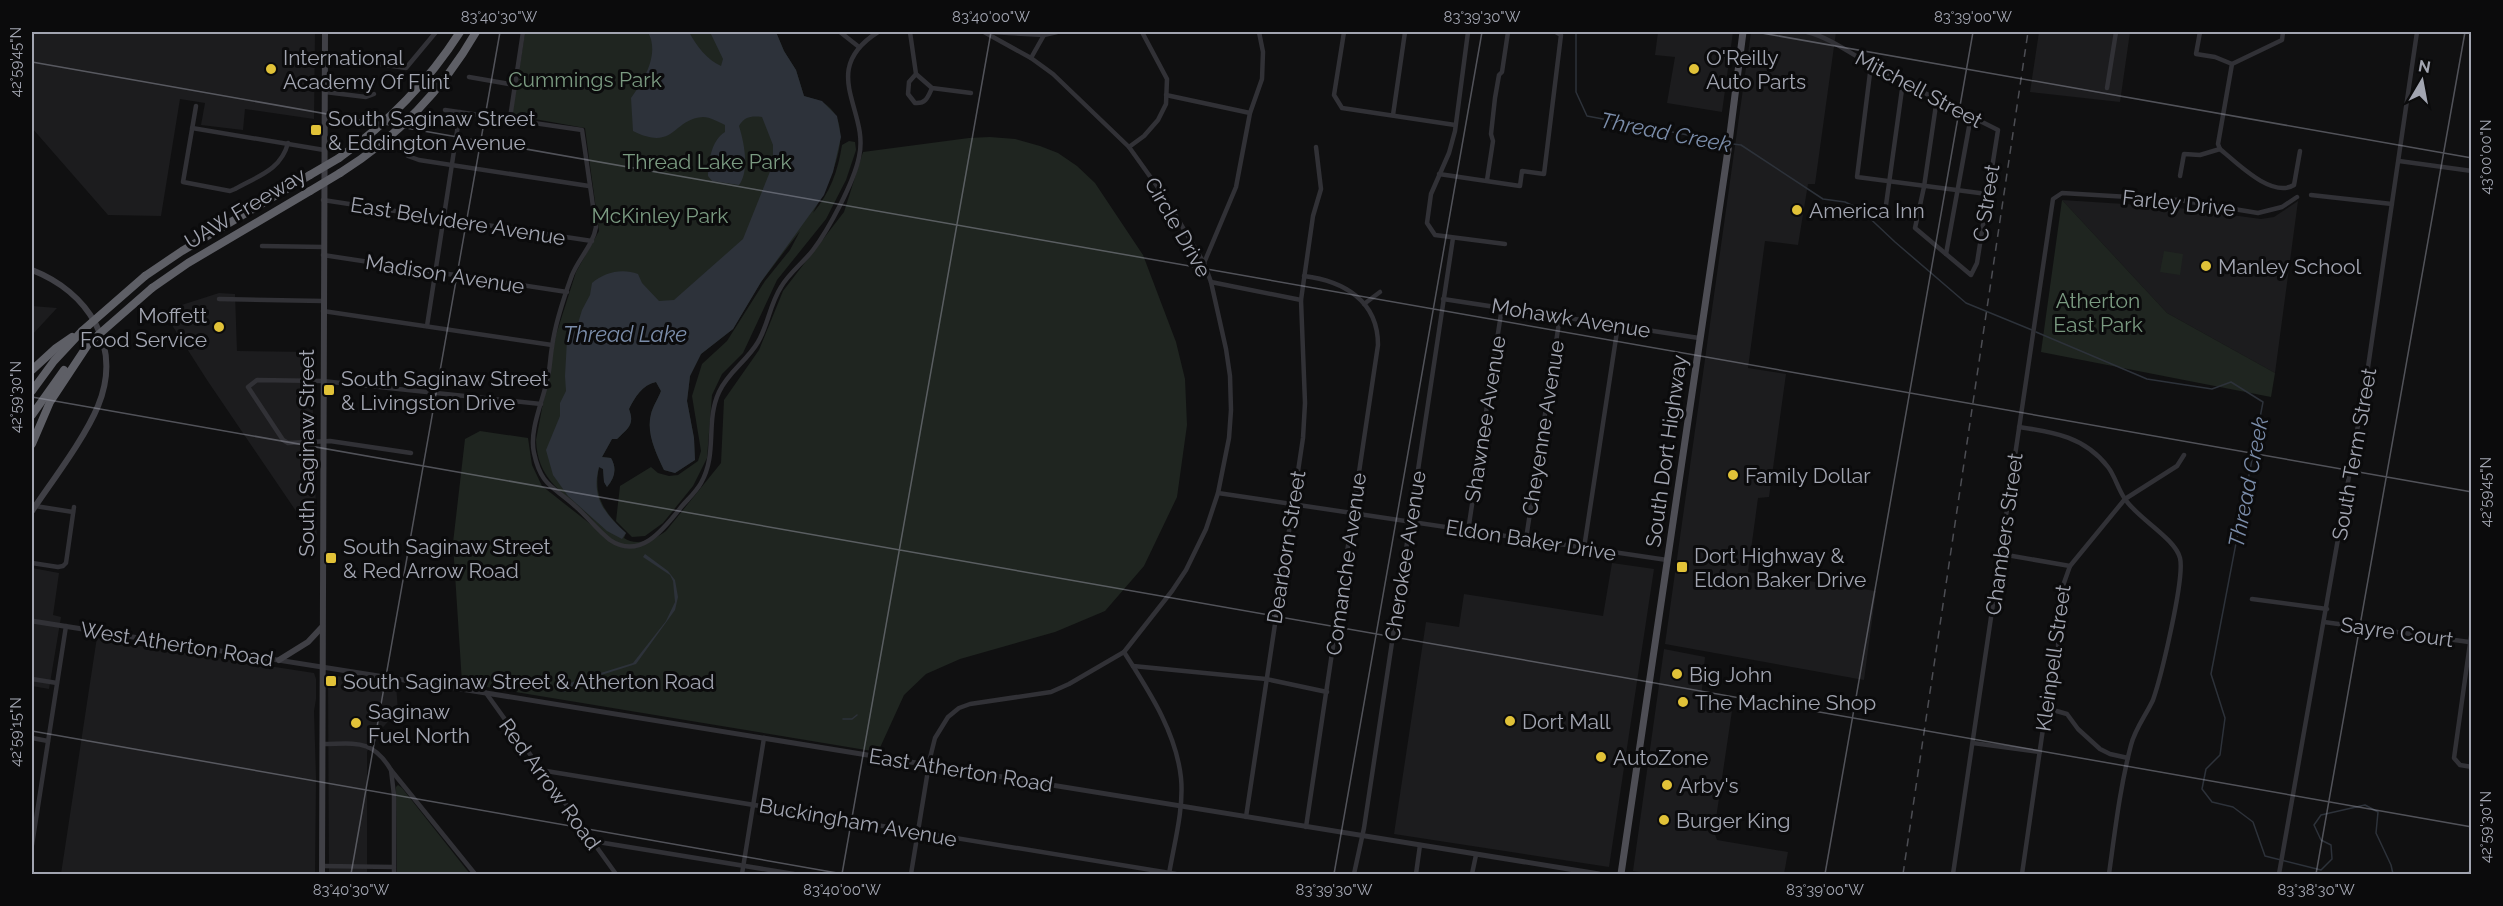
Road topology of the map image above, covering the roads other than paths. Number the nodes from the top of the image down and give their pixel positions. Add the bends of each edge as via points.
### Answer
1 (324, 32) edge
2 (436, 32) edge
3 (460, 32) edge
4 (476, 32) edge
5 (523, 32) edge
6 (840, 32) edge
7 (878, 32) edge
8 (910, 32) edge
9 (986, 32) edge
10 (1057, 32) edge
11 (1142, 32) edge
12 (1258, 32) edge
13 (1344, 32) edge
14 (1405, 32) edge
15 (1468, 32) edge
16 (1508, 32) edge
17 (1556, 32) edge
18 (1743, 32) edge
19 (1807, 32) edge
20 (2116, 32) edge
21 (2200, 32) edge
22 (2283, 32) edge
23 (2417, 32) edge
24 (1044, 34) junction
25 (859, 47) junction
26 (325, 56) junction
27 (1031, 58) junction
28 (2232, 64) junction
29 (1871, 65) junction
30 (916, 74) junction
31 (469, 77) dead end
32 (1903, 82) junction
33 (515, 85) junction
34 (932, 87) junction
35 (2107, 88) dead end
36 (325, 92) junction
37 (971, 93) dead end
38 (374, 94) dead end
39 (1166, 95) junction
40 (1937, 99) junction
41 (196, 106) dead end
42 (446, 110) dead end
43 (460, 112) junction
44 (1250, 113) junction
45 (1393, 115) junction
46 (1971, 116) junction
47 (510, 118) junction
48 (1455, 125) junction
49 (192, 128) junction
50 (1998, 130) joint
51 (288, 143) junction
52 (1129, 147) junction
53 (1316, 147) dead end
54 (2220, 149) junction
55 (324, 150) junction
56 (2300, 151) dead end
57 (408, 156) dead end
58 (2399, 161) junction
59 (452, 165) junction
60 (2472, 171) edge
61 (1439, 174) junction
62 (2180, 176) dead end
63 (1488, 180) junction
64 (1890, 182) junction
65 (589, 186) junction
66 (1924, 187) junction
67 (1959, 191) junction
68 (1987, 194) junction
69 (2057, 195) joint
70 (2311, 195) dead end
71 (2297, 196) dead end
72 (323, 200) junction
73 (2392, 204) junction
74 (1886, 205) dead end
75 (443, 218) junction
76 (1453, 238) junction
77 (592, 241) junction
78 (1505, 244) dead end
79 (262, 246) dead end
80 (323, 247) junction
81 (1946, 254) junction
82 (323, 255) junction
83 (1204, 263) junction
84 (32, 270) edge
85 (435, 272) junction
86 (1304, 276) junction
87 (1211, 282) junction
88 (567, 292) junction
89 (1380, 292) dead end
90 (1443, 298) junction
91 (219, 299) dead end
92 (1301, 300) junction
93 (323, 301) junction
94 (1364, 304) junction
95 (1502, 307) junction
96 (323, 311) junction
97 (1560, 316) junction
98 (1618, 325) junction
99 (427, 326) junction
100 (82, 331) junction
101 (1699, 338) junction
102 (89, 343) junction
103 (552, 345) junction
104 (32, 370) edge
105 (322, 381) junction
106 (32, 391) edge
107 (541, 405) junction
108 (32, 415) edge
109 (2019, 427) junction
110 (323, 441) junction
111 (32, 444) edge
112 (411, 453) dead end
113 (2184, 455) dead end
114 (1218, 493) junction
115 (2125, 499) junction
116 (1292, 505) junction
117 (33, 508) edge
118 (1353, 514) junction
119 (1410, 521) junction
120 (1468, 531) junction
121 (1526, 539) junction
122 (1584, 548) junction
123 (2001, 554) junction
124 (1667, 560) junction
125 (32, 562) edge
126 (2070, 566) junction
127 (2252, 599) dead end
128 (2328, 609) junction
129 (32, 621) edge
130 (2324, 622) junction
131 (66, 626) junction
132 (322, 626) junction
133 (2472, 629) edge
134 (2469, 642) junction
135 (1124, 652) junction
136 (279, 660) junction
137 (1133, 666) junction
138 (322, 667) junction
139 (32, 679) edge
140 (1266, 679) junction
141 (57, 683) junction
142 (1327, 692) junction
143 (486, 693) junction
144 (2046, 708) junction
145 (32, 738) edge
146 (764, 738) junction
147 (48, 741) junction
148 (1973, 743) junction
149 (322, 744) junction
150 (2040, 752) junction
151 (2128, 758) junction
152 (930, 766) junction
153 (2472, 767) edge
154 (391, 770) junction
155 (540, 770) junction
156 (36, 798) edge
157 (752, 804) junction
158 (1179, 806) junction
159 (1246, 817) junction
160 (1306, 827) junction
161 (918, 832) junction
162 (1362, 836) junction
163 (592, 841) junction
164 (1420, 845) junction
165 (32, 846) edge
166 (1476, 855) junction
167 (322, 866) junction
168 (742, 866) junction
169 (394, 867) junction
170 (322, 874) edge
171 (394, 874) edge
172 (475, 874) edge
173 (616, 874) edge
174 (742, 874) edge
175 (794, 874) edge
176 (911, 874) edge
177 (1169, 874) edge
178 (1176, 874) edge
179 (1354, 874) edge
180 (1416, 874) edge
181 (1472, 874) edge
182 (1599, 874) edge
183 (1621, 874) edge
184 (1953, 874) edge
185 (2022, 874) edge
186 (2109, 874) edge
187 (2279, 874) edge

1 - 26 main road, South Saginaw Street
2 - 26 street via 408,67
3 - 100 highway, UAW Freeway, bridge via 411,96 379,127 339,158 145,276
4 - 102 highway, UAW Freeway, bridge via 417,110 383,142 340,173 188,263 152,288
5 - 33 street
6 - 25 street
7 - 25 street
8 - 30 street
9 - 24 street
9 - 27 street, Circle Drive
10 - 24 street
11 - 39 street via 1167,79
12 - 44 street via 1264,64
13 - 45 street via 1334,95 1339,105
14 - 45 street
15 - 48 street
16 - 63 street via 1495,98
17 - 63 street via 1561,36 1544,174 1522,171 1520,186
18 - 101 main road, South Dort Highway
19 - 29 street, Mitchell Street via 1820,35
20 - 35 street
21 - 28 street via 2196,54
22 - 28 street via 2282,40
23 - 58 street, South Term Street
24 - 27 street
25 - 107 street via 849,70 849,92 860,148 855,172 817,243 780,288 759,340 719,391 705,475 664,530 644,544 618,544 551,489 540,475 532,449
26 - 36 main road, South Saginaw Street
27 - 52 street, Circle Drive
28 - 54 street
29 - 32 street, Mitchell Street
29 - 64 street via 1857,177
30 - 34 street
30 - 34 street via 907,90 915,102 926,101
31 - 33 street
32 - 40 street, Mitchell Street
32 - 64 street
33 - 47 street
34 - 37 street
36 - 38 street via 366,97
36 - 55 main road, South Saginaw Street
39 - 44 street
39 - 52 street via 1158,120
40 - 46 street, Mitchell Street
40 - 66 street
41 - 49 street
42 - 43 street
43 - 47 street
43 - 59 street
44 - 83 street via 1236,187
45 - 48 street
46 - 50 street, Mitchell Street
46 - 67 street
47 - 65 street via 582,130
48 - 61 street
49 - 51 street
49 - 51 street via 183,182 230,191 277,165
50 - 68 street, C Street
51 - 55 street
52 - 83 street, Circle Drive via 1164,195
53 - 86 street, Dearborn Street via 1321,189
54 - 56 street via 2268,186 2288,189 2294,185
54 - 62 street via 2200,155 2184,154
55 - 72 main road, South Saginaw Street
57 - 59 street
58 - 60 street
58 - 73 street, South Term Street
59 - 65 street
59 - 75 street
61 - 63 street
61 - 76 street via 1431,194 1427,223 1435,235
64 - 66 street
64 - 74 street
65 - 77 street via 596,227
66 - 67 street
66 - 81 street via 1915,228
67 - 68 street
67 - 81 street
68 - 81 street, C Street via 1977,263 1971,275
69 - 71 street, Farley Drive via 2180,200 2258,213 2282,207
69 - 109 street, Chambers Street via 2053,199
70 - 73 street
72 - 75 street, East Belvidere Avenue
72 - 80 main road, South Saginaw Street
73 - 128 street, South Term Street
75 - 77 street, East Belvidere Avenue
75 - 85 street
76 - 78 street
76 - 90 street, Cherokee Avenue
77 - 88 street via 576,266
79 - 80 street
80 - 82 main road, South Saginaw Street
82 - 85 street, Madison Avenue
82 - 93 main road, South Saginaw Street
83 - 87 street, Circle Drive
84 - 117 main road via 67,288 91,314 100,333 105,368 102,394 92,419
85 - 88 street, Madison Avenue
85 - 99 street
86 - 92 street, Dearborn Street
86 - 94 street, Comanche Avenue via 1336,282
87 - 92 street
87 - 114 street, Circle Drive via 1231,394 1229,438
88 - 103 street
89 - 94 street
90 - 95 street, Mohawk Avenue
90 - 119 street, Cherokee Avenue
91 - 93 street
92 - 116 street, Dearborn Street via 1304,427
93 - 96 main road, South Saginaw Street
94 - 118 street, Comanche Avenue via 1376,326 1378,345
95 - 97 street, Mohawk Avenue
95 - 120 street, Shawnee Avenue
96 - 99 street
96 - 105 main road, South Saginaw Street
97 - 98 street, Mohawk Avenue
97 - 121 street, Cheyenne Avenue
98 - 101 street, Mohawk Avenue
98 - 122 street
99 - 103 street
100 - 104 highway
100 - 106 highway, UAW Freeway
101 - 124 main road, South Dort Highway
102 - 108 highway, UAW Freeway via 62,372
102 - 111 highway via 55,393
103 - 107 street
105 - 107 street
105 - 110 main road, South Saginaw Street
105 - 110 street via 257,380 248,387 283,440
109 - 115 street via 2078,440 2108,467
109 - 123 street, Chambers Street
110 - 112 street
110 - 132 main road, South Saginaw Street
113 - 115 street, Kleinpell Street via 2176,466
114 - 116 street, Eldon Baker Drive
114 - 135 street, Circle Drive via 1186,570 1159,611
115 - 126 street, Kleinpell Street
115 - 151 street via 2170,542 2180,557 2181,569 2156,688
116 - 118 street, Eldon Baker Drive
116 - 140 street, Dearborn Street
117 - 125 street via 73,509 63,566
118 - 119 street, Eldon Baker Drive
118 - 142 street, Comanche Avenue
119 - 120 street, Eldon Baker Drive
119 - 162 street, Cherokee Avenue
120 - 121 street, Eldon Baker Drive
121 - 122 street, Eldon Baker Drive
122 - 124 street, Eldon Baker Drive
123 - 126 street
123 - 148 street, Chambers Street
124 - 183 main road, South Dort Highway
126 - 144 street, Kleinpell Street via 2060,594 2058,648
127 - 128 street, Sayre Court
128 - 130 street, South Term Street
129 - 131 street, West Atherton Road
130 - 134 street, Sayre Court
130 - 187 street, South Term Street
131 - 136 street, West Atherton Road
131 - 141 street
132 - 136 main road via 311,640
132 - 138 main road, South Saginaw Street
133 - 134 street
134 - 153 street via 2455,745 2456,762
135 - 137 street
135 - 152 street, Circle Drive via 1051,692 959,708 939,729
136 - 138 street, West Atherton Road
137 - 140 street
137 - 158 street via 1173,742 1181,779
138 - 143 street, East Atherton Road
138 - 149 main road, South Saginaw Street
139 - 141 street
140 - 142 street
140 - 159 street, Dearborn Street
141 - 147 street
142 - 160 street, Comanche Avenue
143 - 146 street, East Atherton Road
143 - 155 street, Red Arrow Road
144 - 150 street, Kleinpell Street
144 - 151 street via 2067,714 2100,749
145 - 147 street
146 - 152 street, East Atherton Road
146 - 157 street
147 - 156 street
148 - 150 street
148 - 184 street, Chambers Street
149 - 154 street via 362,743 374,748
149 - 167 main road, South Saginaw Street
150 - 185 street, Kleinpell Street
151 - 186 street
152 - 158 street, East Atherton Road
152 - 161 street, Circle Drive
154 - 169 street
154 - 172 street
155 - 157 street, Buckingham Avenue
155 - 163 street, Red Arrow Road
156 - 165 street
157 - 161 street, Buckingham Avenue
157 - 168 street
158 - 159 street, East Atherton Road
158 - 177 street
159 - 160 street, East Atherton Road
160 - 162 street, East Atherton Road
161 - 176 street, Circle Drive
161 - 177 street, Buckingham Avenue
162 - 164 street, East Atherton Road
162 - 179 street, Cherokee Avenue
163 - 168 street
163 - 173 street, Red Arrow Road
164 - 166 street, East Atherton Road
164 - 180 street
166 - 181 street
166 - 182 street, East Atherton Road
167 - 169 street
167 - 170 main road, South Saginaw Street
168 - 174 street
168 - 175 street
169 - 171 street
177 - 178 street, Buckingham Avenue

